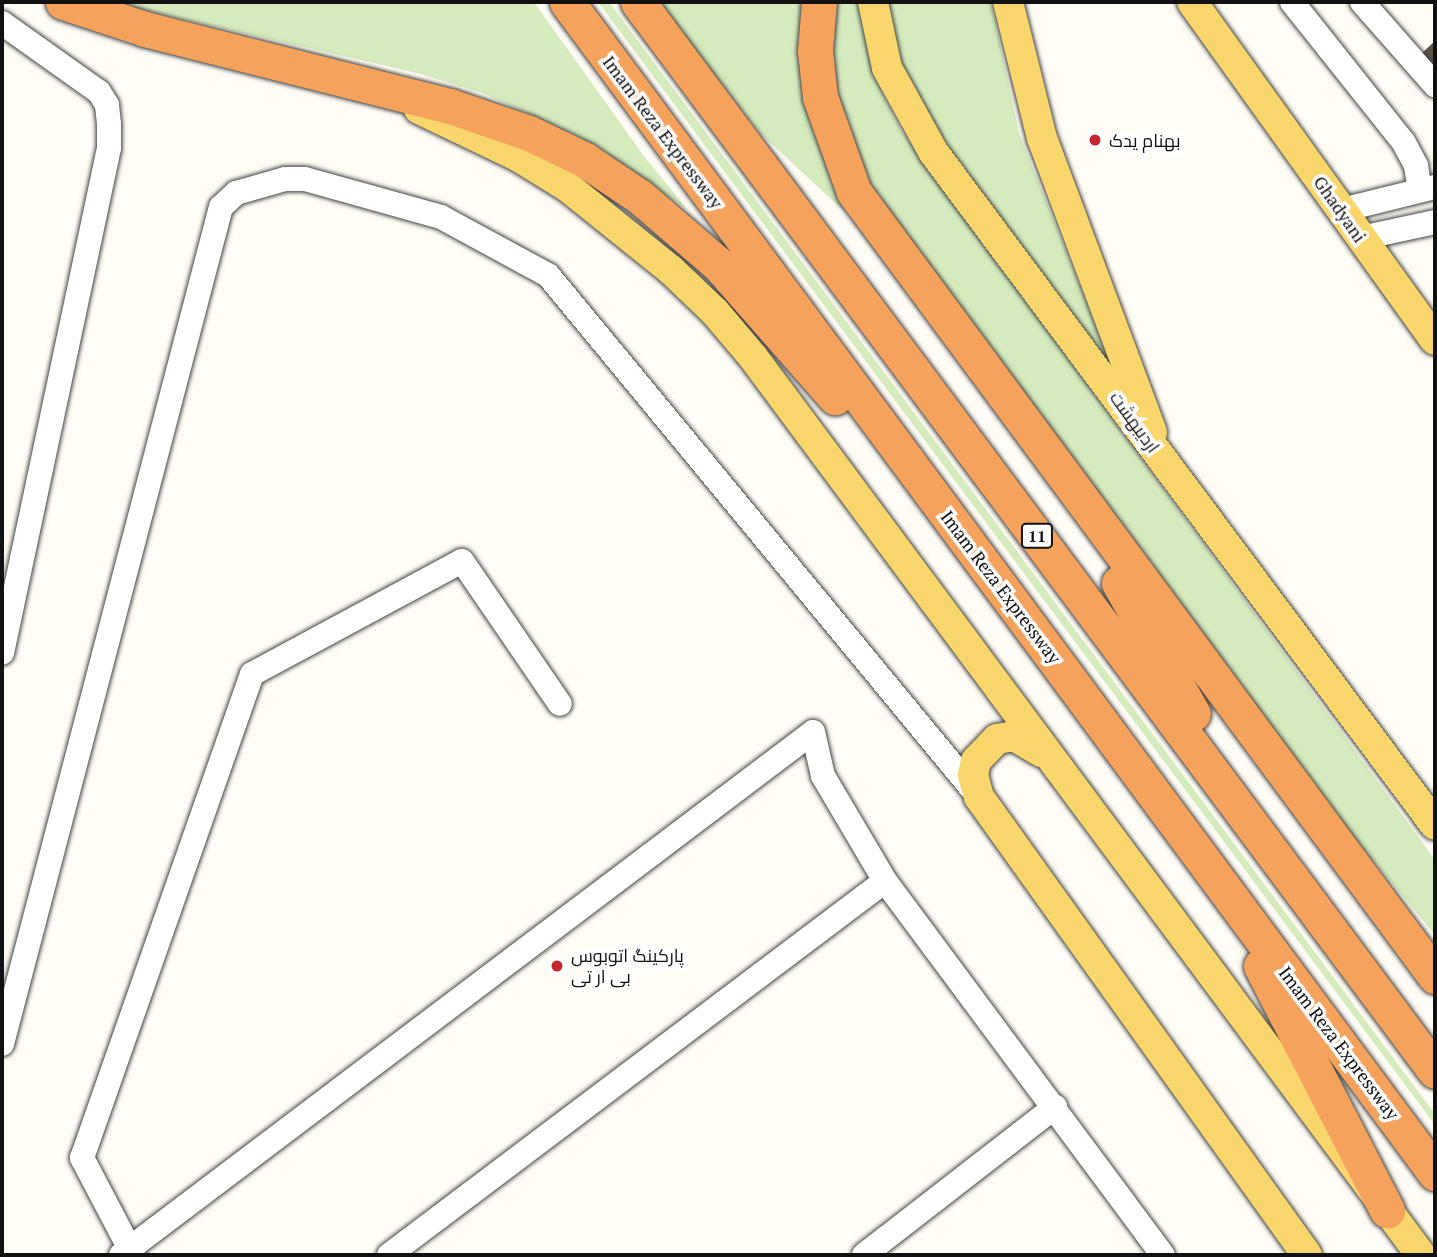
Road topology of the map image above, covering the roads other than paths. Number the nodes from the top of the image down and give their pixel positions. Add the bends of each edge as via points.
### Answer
1 (63, 2) edge
2 (567, 2) edge
3 (638, 2) edge
4 (819, 2) edge
5 (873, 2) edge
6 (1008, 2) edge
7 (1177, 2) edge
8 (1192, 2) edge
9 (1292, 2) edge
10 (1362, 2) edge
11 (2, 23) edge
12 (1245, 78) junction
13 (363, 82) junction
14 (1435, 85) edge
15 (1427, 189) edge
16 (1342, 210) junction
17 (1435, 222) edge
18 (1361, 238) junction
19 (1426, 314) edge
20 (1435, 340) edge
21 (1156, 450) junction
22 (1045, 453) junction
23 (1000, 584) junction
24 (2, 653) edge
25 (560, 704) dead end
26 (1044, 754) junction
27 (979, 797) junction
28 (1435, 825) edge
29 (1264, 839) junction
30 (1213, 873) junction
31 (885, 881) junction
32 (1435, 976) edge
33 (2, 1044) edge
34 (1435, 1071) edge
35 (1055, 1107) junction
36 (1435, 1173) edge
37 (1387, 1210) junction
38 (128, 1253) edge
39 (1419, 1254) edge
40 (389, 1255) edge
41 (864, 1255) edge
42 (1163, 1255) edge
43 (1307, 1255) edge

1 - 13 highway via 134,26
2 - 23 highway, Imam Reza Expressway
3 - 29 highway, 11
4 - 22 highway via 815,51 820,97 854,192
5 - 21 main road, اردیبهشت via 887,68 909,113
6 - 21 main road via 1042,138 1142,397
7 - 12 main road
8 - 12 main road
9 - 15 lane via 1404,143
10 - 14 lane
11 - 24 lane via 99,92 107,105 109,148
12 - 16 main road, Ghadyani
13 - 23 highway via 529,133 585,160 640,197 719,265
13 - 26 main road via 519,157 569,188 671,270 715,312 753,356
15 - 16 lane
16 - 18 main road, Ghadyani
17 - 18 lane
18 - 19 main road, Ghadyani
19 - 20 main road, Ghadyani
21 - 28 main road, اردیبهشت
22 - 29 highway
22 - 32 highway
23 - 30 highway, Imam Reza Expressway
25 - 38 lane via 462,561 252,674 82,1158
26 - 27 main road via 1014,736 997,739 976,761 973,775
26 - 37 main road
27 - 33 lane via 548,275 442,217 305,179 285,179 236,193 221,207
27 - 43 main road
29 - 34 highway, 11
30 - 36 highway, Imam Reza Expressway
30 - 37 highway
31 - 35 lane
31 - 38 lane via 823,776 813,732
31 - 40 lane
35 - 41 lane
35 - 42 lane
37 - 39 main road

